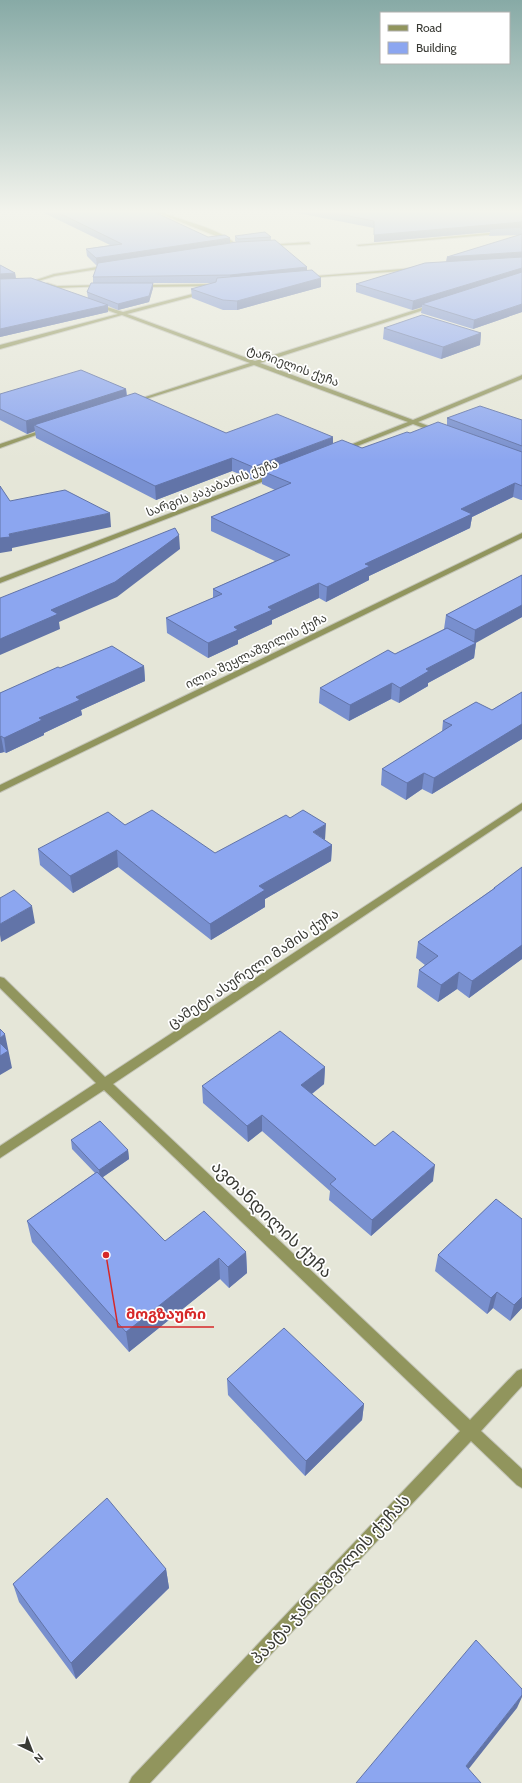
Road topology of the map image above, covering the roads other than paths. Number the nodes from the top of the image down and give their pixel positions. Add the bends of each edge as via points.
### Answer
1 (195, 293) edge
2 (94, 303) edge
3 (440, 303) edge
4 (122, 313) junction
5 (0, 347) edge
6 (252, 363) junction
7 (521, 378) edge
8 (126, 405) edge
9 (414, 422) junction
10 (52, 429) edge
11 (448, 435) edge
12 (0, 446) edge
13 (334, 453) edge
14 (282, 473) edge
15 (522, 535) edge
16 (0, 581) edge
17 (0, 789) edge
18 (522, 806) edge
19 (0, 981) edge
20 (104, 1084) junction
21 (0, 1153) edge
22 (522, 1376) edge
23 (469, 1430) junction
24 (522, 1480) edge
25 (138, 1783) edge

1 - 4 street
2 - 4 street, ტარიელის ქუჩა
3 - 6 street
4 - 5 street
4 - 6 street, ტარიელის ქუჩა
6 - 8 street
6 - 9 street, ტარიელის ქუჩა
7 - 9 street
9 - 11 street, ტარიელის ქუჩა
9 - 13 street
10 - 12 street
14 - 16 street, სარგის კაკაბაძის ქუჩა
15 - 17 street, ილია შეყლაშვილის ქუჩა
18 - 20 street, ცამეტი ასურელი მამის ქუჩა
19 - 20 street, ავთანდილის ქუჩა
20 - 21 street, ცამეტი ასურელი მამის ქუჩა
20 - 23 street, ავთანდილის ქუჩა
22 - 23 street, პაატა ჯანიაშვილის ქუჩას
23 - 24 street, ავთანდილის ქუჩა
23 - 25 street, პაატა ჯანიაშვილის ქუჩას

